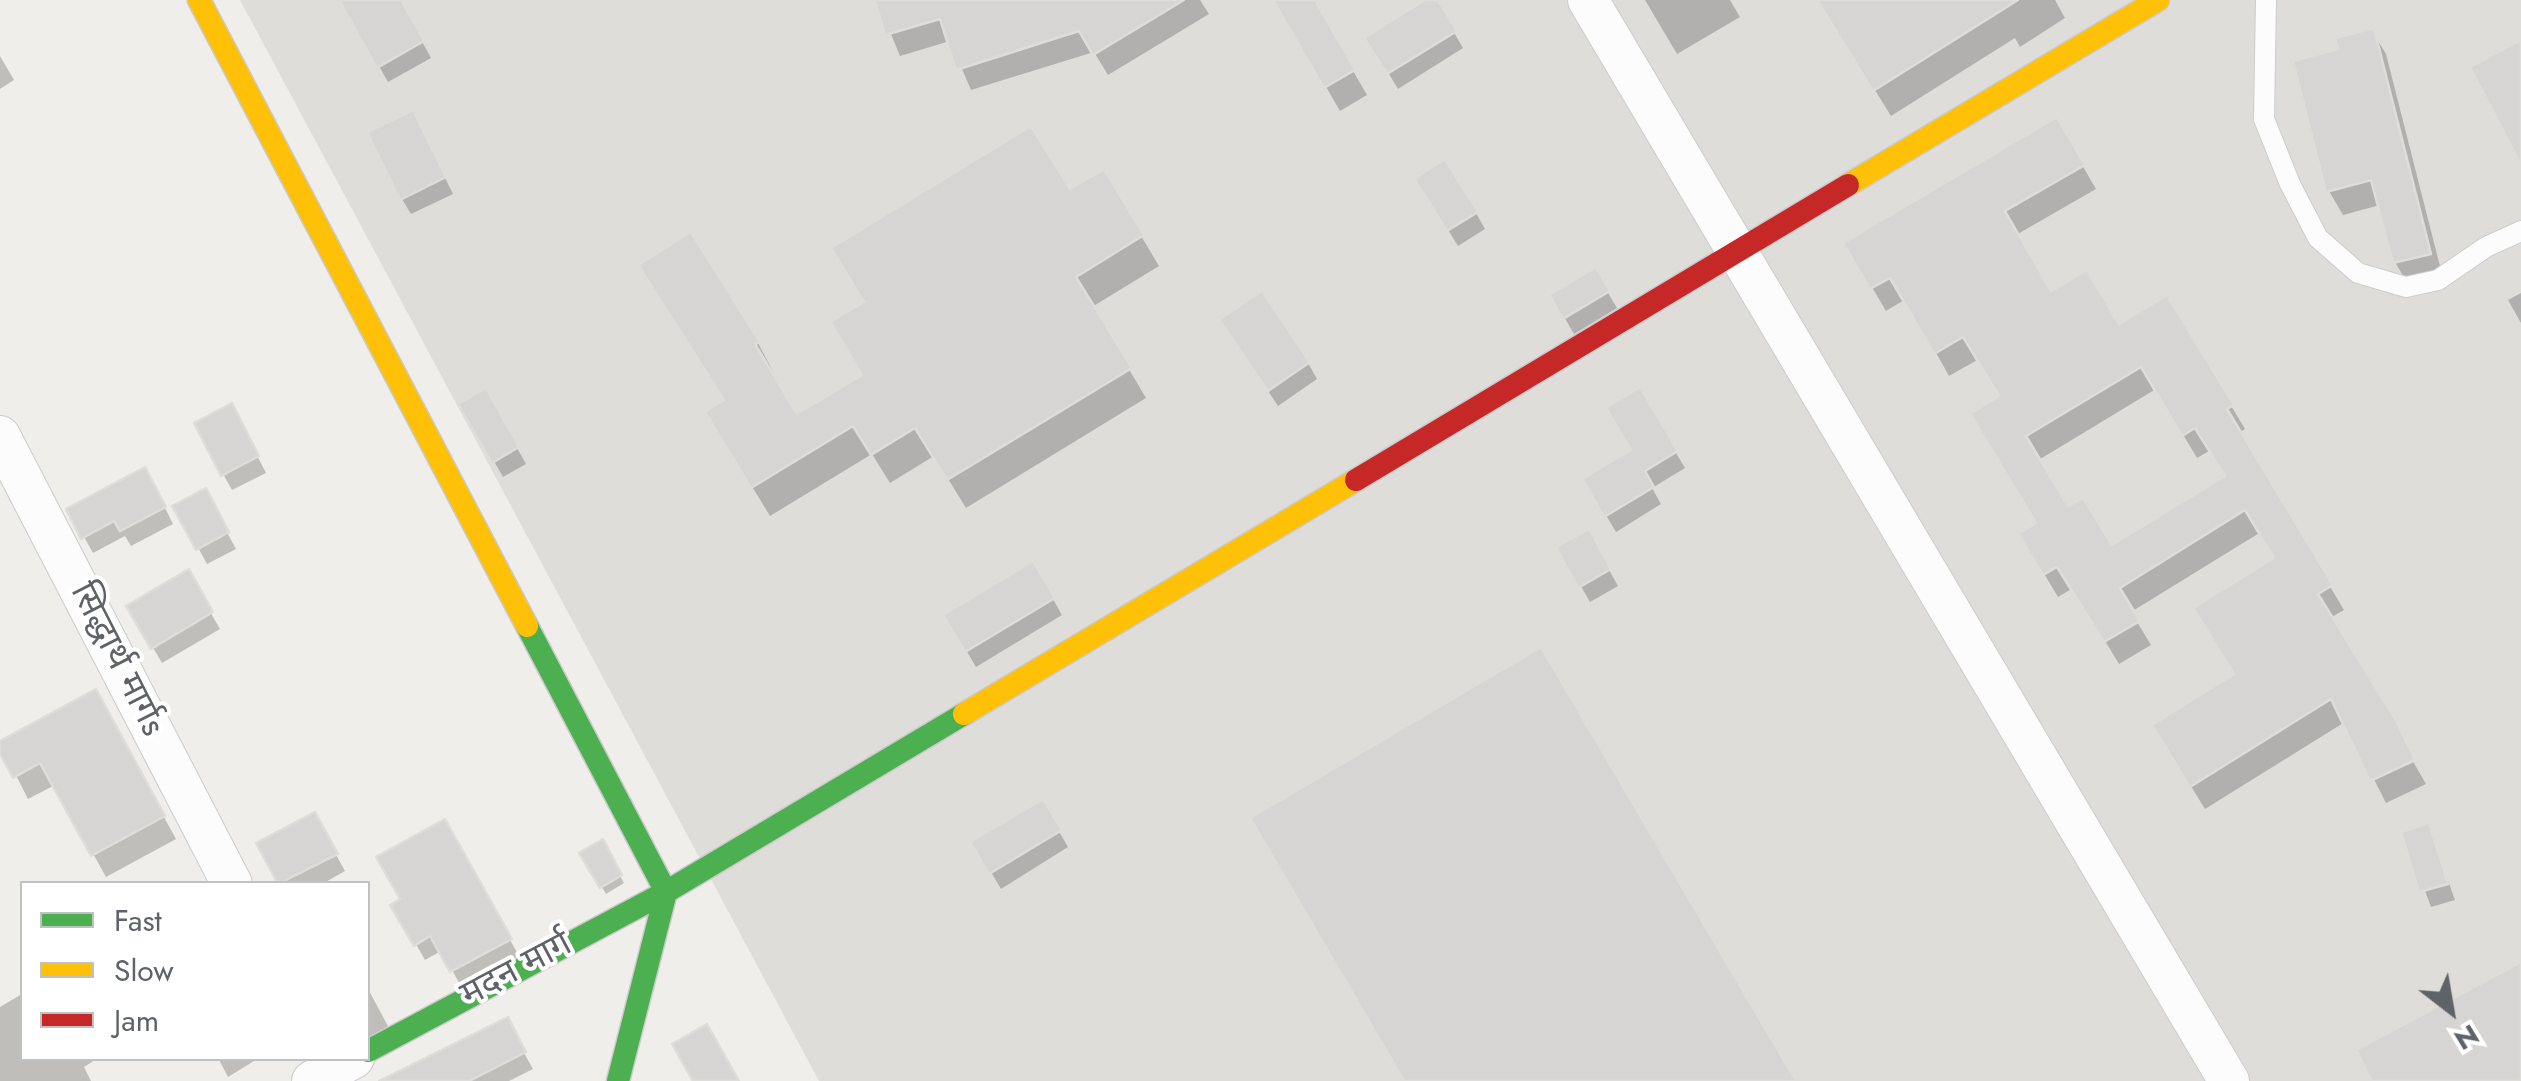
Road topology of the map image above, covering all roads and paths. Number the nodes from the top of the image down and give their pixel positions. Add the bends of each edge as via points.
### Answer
1 (1588, 0) edge
2 (2158, 0) edge
3 (2266, 0) edge
4 (207, 3) edge
5 (2521, 231) edge
6 (1737, 251) junction
7 (0, 436) edge
8 (230, 881) edge
9 (666, 892) junction
10 (370, 1050) edge
11 (618, 1081) edge
12 (2229, 1081) edge

1 - 6 street
2 - 6 main road, मदन मार्ग
3 - 5 lane via 2264,119 2318,238 2358,273 2406,287 2438,280
4 - 9 main road
6 - 9 main road, मदन मार्ग
6 - 12 street
7 - 8 street, सिद्धार्थ मार्गs
9 - 10 main road, मदन मार्ग
9 - 11 main road

